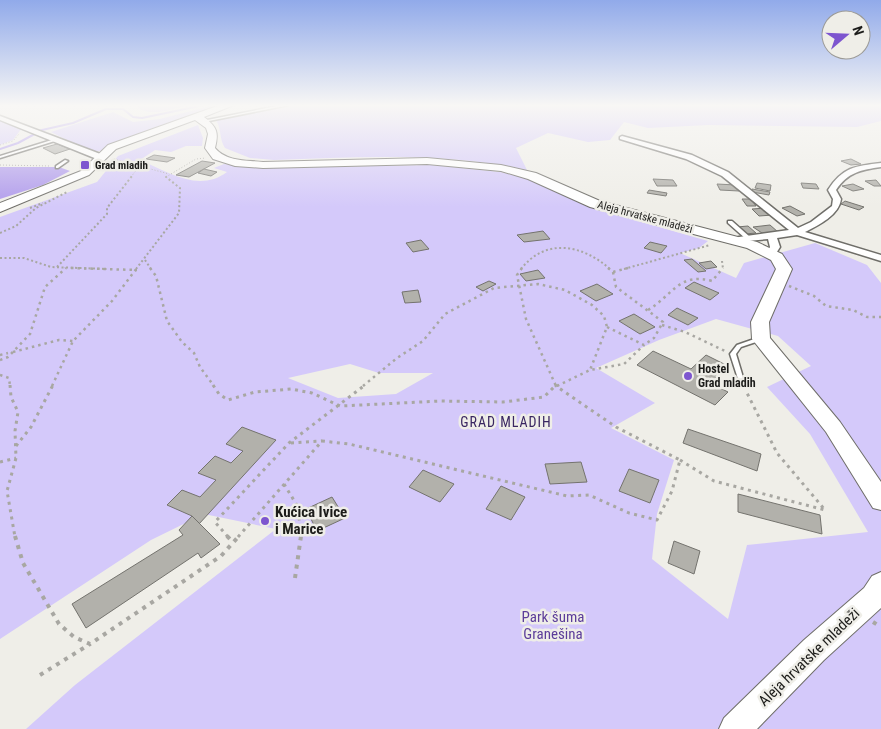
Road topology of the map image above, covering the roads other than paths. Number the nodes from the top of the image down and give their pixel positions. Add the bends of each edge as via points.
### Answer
1 (131, 139) edge
2 (211, 139) edge
3 (626, 139) edge
4 (56, 140) joint
5 (0, 157) edge
6 (104, 158) junction
7 (66, 161) road end
8 (881, 165) edge
9 (57, 167) dead end
10 (0, 208) edge
11 (730, 222) dead end
12 (797, 232) junction
13 (772, 236) junction
14 (744, 239) junction
15 (772, 253) junction
16 (881, 258) edge
17 (761, 339) junction
18 (742, 384) road end
19 (881, 501) edge
20 (881, 584) edge
21 (735, 729) edge

1 - 6 street via 107,150
2 - 14 street, Aleja hrvatske mladeži via 210,148 217,157 235,163 428,161 501,168 532,176 595,204 641,218
3 - 12 street via 689,157 725,174
4 - 5 lane
4 - 6 street
6 - 10 main road via 80,176
7 - 9 lane
8 - 12 street via 851,169 841,176 832,190 837,200 836,207
11 - 14 lane
12 - 13 street
12 - 16 street
13 - 14 street
13 - 15 street via 775,247
14 - 15 street, Aleja hrvatske mladeži
15 - 17 street via 781,260 784,269 760,322
17 - 18 lane via 739,346 733,354
17 - 19 street via 833,427
20 - 21 street, Aleja hrvatske mladeži via 874,596

